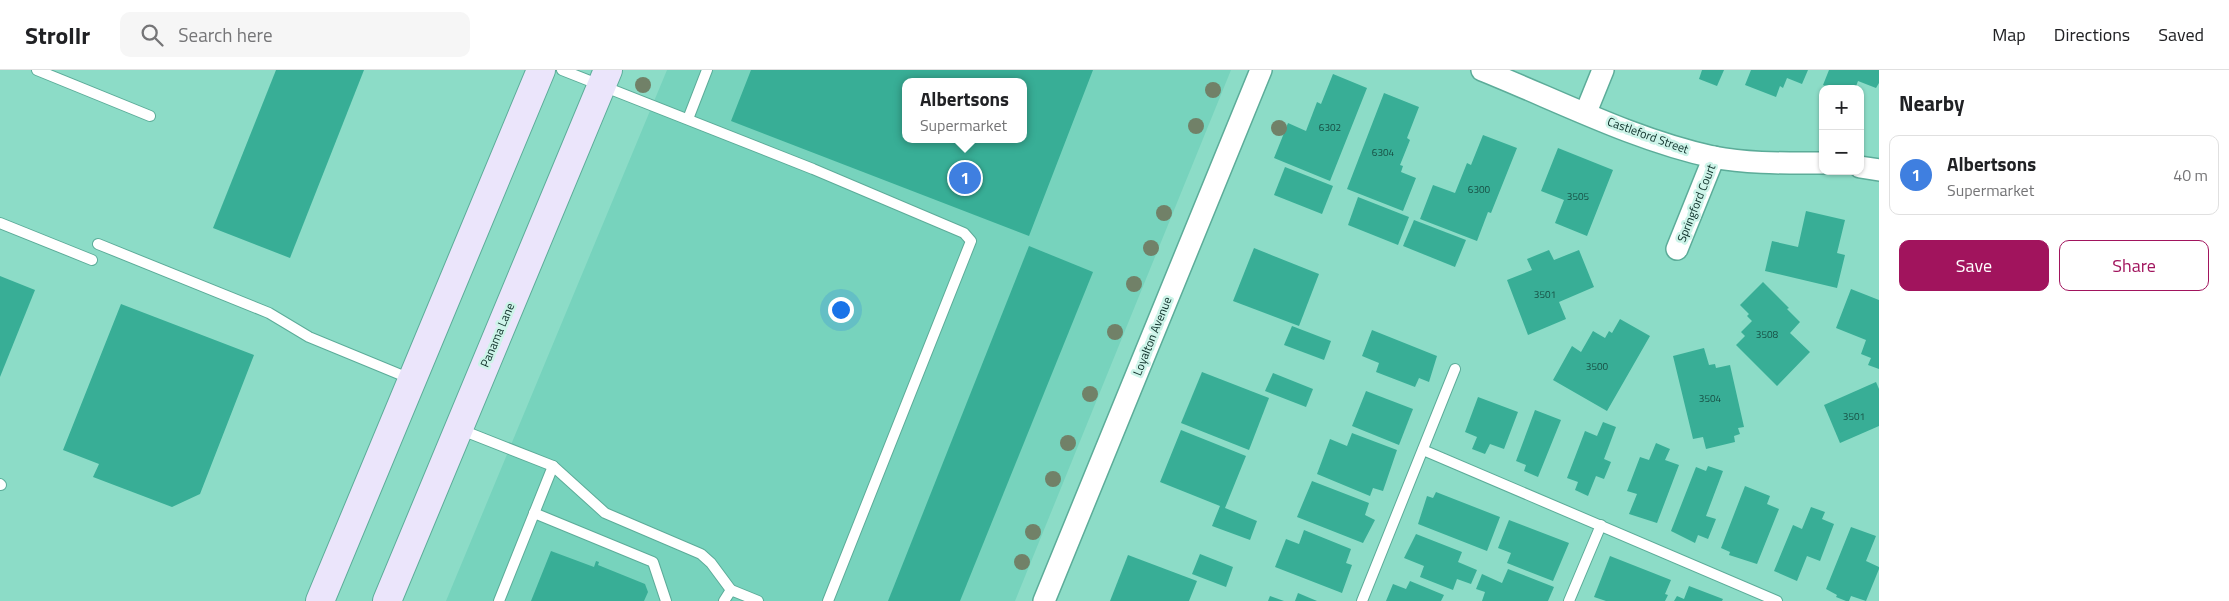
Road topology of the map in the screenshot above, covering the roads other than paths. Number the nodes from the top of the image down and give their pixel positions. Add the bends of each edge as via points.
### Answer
1 (37, 70) edge
2 (541, 70) edge
3 (562, 70) edge
4 (708, 70) edge
5 (1261, 70) edge
6 (1482, 70) edge
7 (1603, 70) edge
8 (605, 78) edge
9 (1586, 112) junction
10 (150, 116) dead end
11 (688, 119) junction
12 (1714, 157) junction
13 (1819, 163) edge
14 (1864, 168) edge
15 (1879, 170) edge
16 (0, 223) edge
17 (98, 244) dead end
18 (1677, 249) dead end
19 (92, 260) dead end
20 (1455, 369) dead end
21 (412, 380) junction
22 (458, 429) junction
23 (1423, 450) junction
24 (553, 466) junction
25 (534, 512) junction
26 (1601, 525) junction
27 (731, 590) junction
28 (1771, 600) edge
29 (320, 601) edge
30 (387, 601) edge
31 (499, 601) edge
32 (666, 601) edge
33 (724, 601) edge
34 (758, 601) edge
35 (828, 601) edge
36 (1044, 601) edge
37 (1362, 601) edge
38 (1569, 601) edge

1 - 10 lane
2 - 21 main road
3 - 8 lane
4 - 11 lane
5 - 36 street, Loyalton Avenue
6 - 9 street, Castleford Street
7 - 9 street
8 - 11 lane
8 - 22 main road, Panama Lane
9 - 12 street, Castleford Street via 1666,145
11 - 35 lane via 964,233 971,241
12 - 13 street, Castleford Street via 1754,162
12 - 18 street, Springford Court
14 - 15 street
16 - 19 lane
17 - 21 lane via 269,313 309,338
20 - 23 lane
21 - 29 main road
22 - 24 lane
22 - 30 main road, Panama Lane
23 - 26 lane
23 - 37 lane
24 - 25 lane
24 - 27 lane via 605,513 701,554
25 - 31 lane
25 - 32 lane via 653,562
26 - 28 lane
26 - 38 lane
27 - 33 lane
27 - 34 lane

